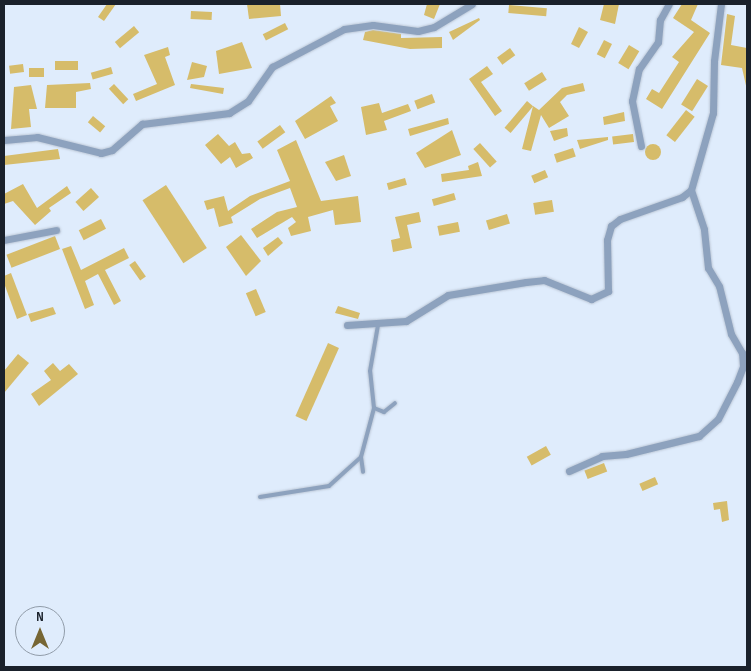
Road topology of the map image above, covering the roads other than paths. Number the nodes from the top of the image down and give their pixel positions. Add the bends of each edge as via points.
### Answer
1 (472, 4) edge
2 (669, 4) edge
3 (721, 4) edge
4 (4, 140) edge
5 (641, 146) dead end
6 (691, 190) junction
7 (56, 230) dead end
8 (4, 240) edge
9 (347, 325) dead end
10 (378, 325) junction
11 (395, 403) dead end
12 (374, 408) junction
13 (361, 457) junction
14 (568, 470) dead end
15 (363, 472) dead end
16 (260, 497) dead end

1 - 4 street via 434,27 418,31 373,24 344,29 272,67 248,101 229,113 142,124 112,150 101,153 37,138
2 - 5 street via 660,20 658,42 638,69 632,101
3 - 6 street via 714,61 713,113
6 - 10 street via 682,198 620,219 611,226 606,240 610,280 608,291 600,298 591,299 544,280 526,282 448,295 406,321
6 - 14 street via 704,229 708,268 719,286 731,334 742,353 743,366 737,382 718,419 700,436 626,454 602,456
7 - 8 street
9 - 10 street
10 - 12 lane via 370,371
11 - 12 lane via 384,412
12 - 13 lane
13 - 15 lane
13 - 16 lane via 329,486

